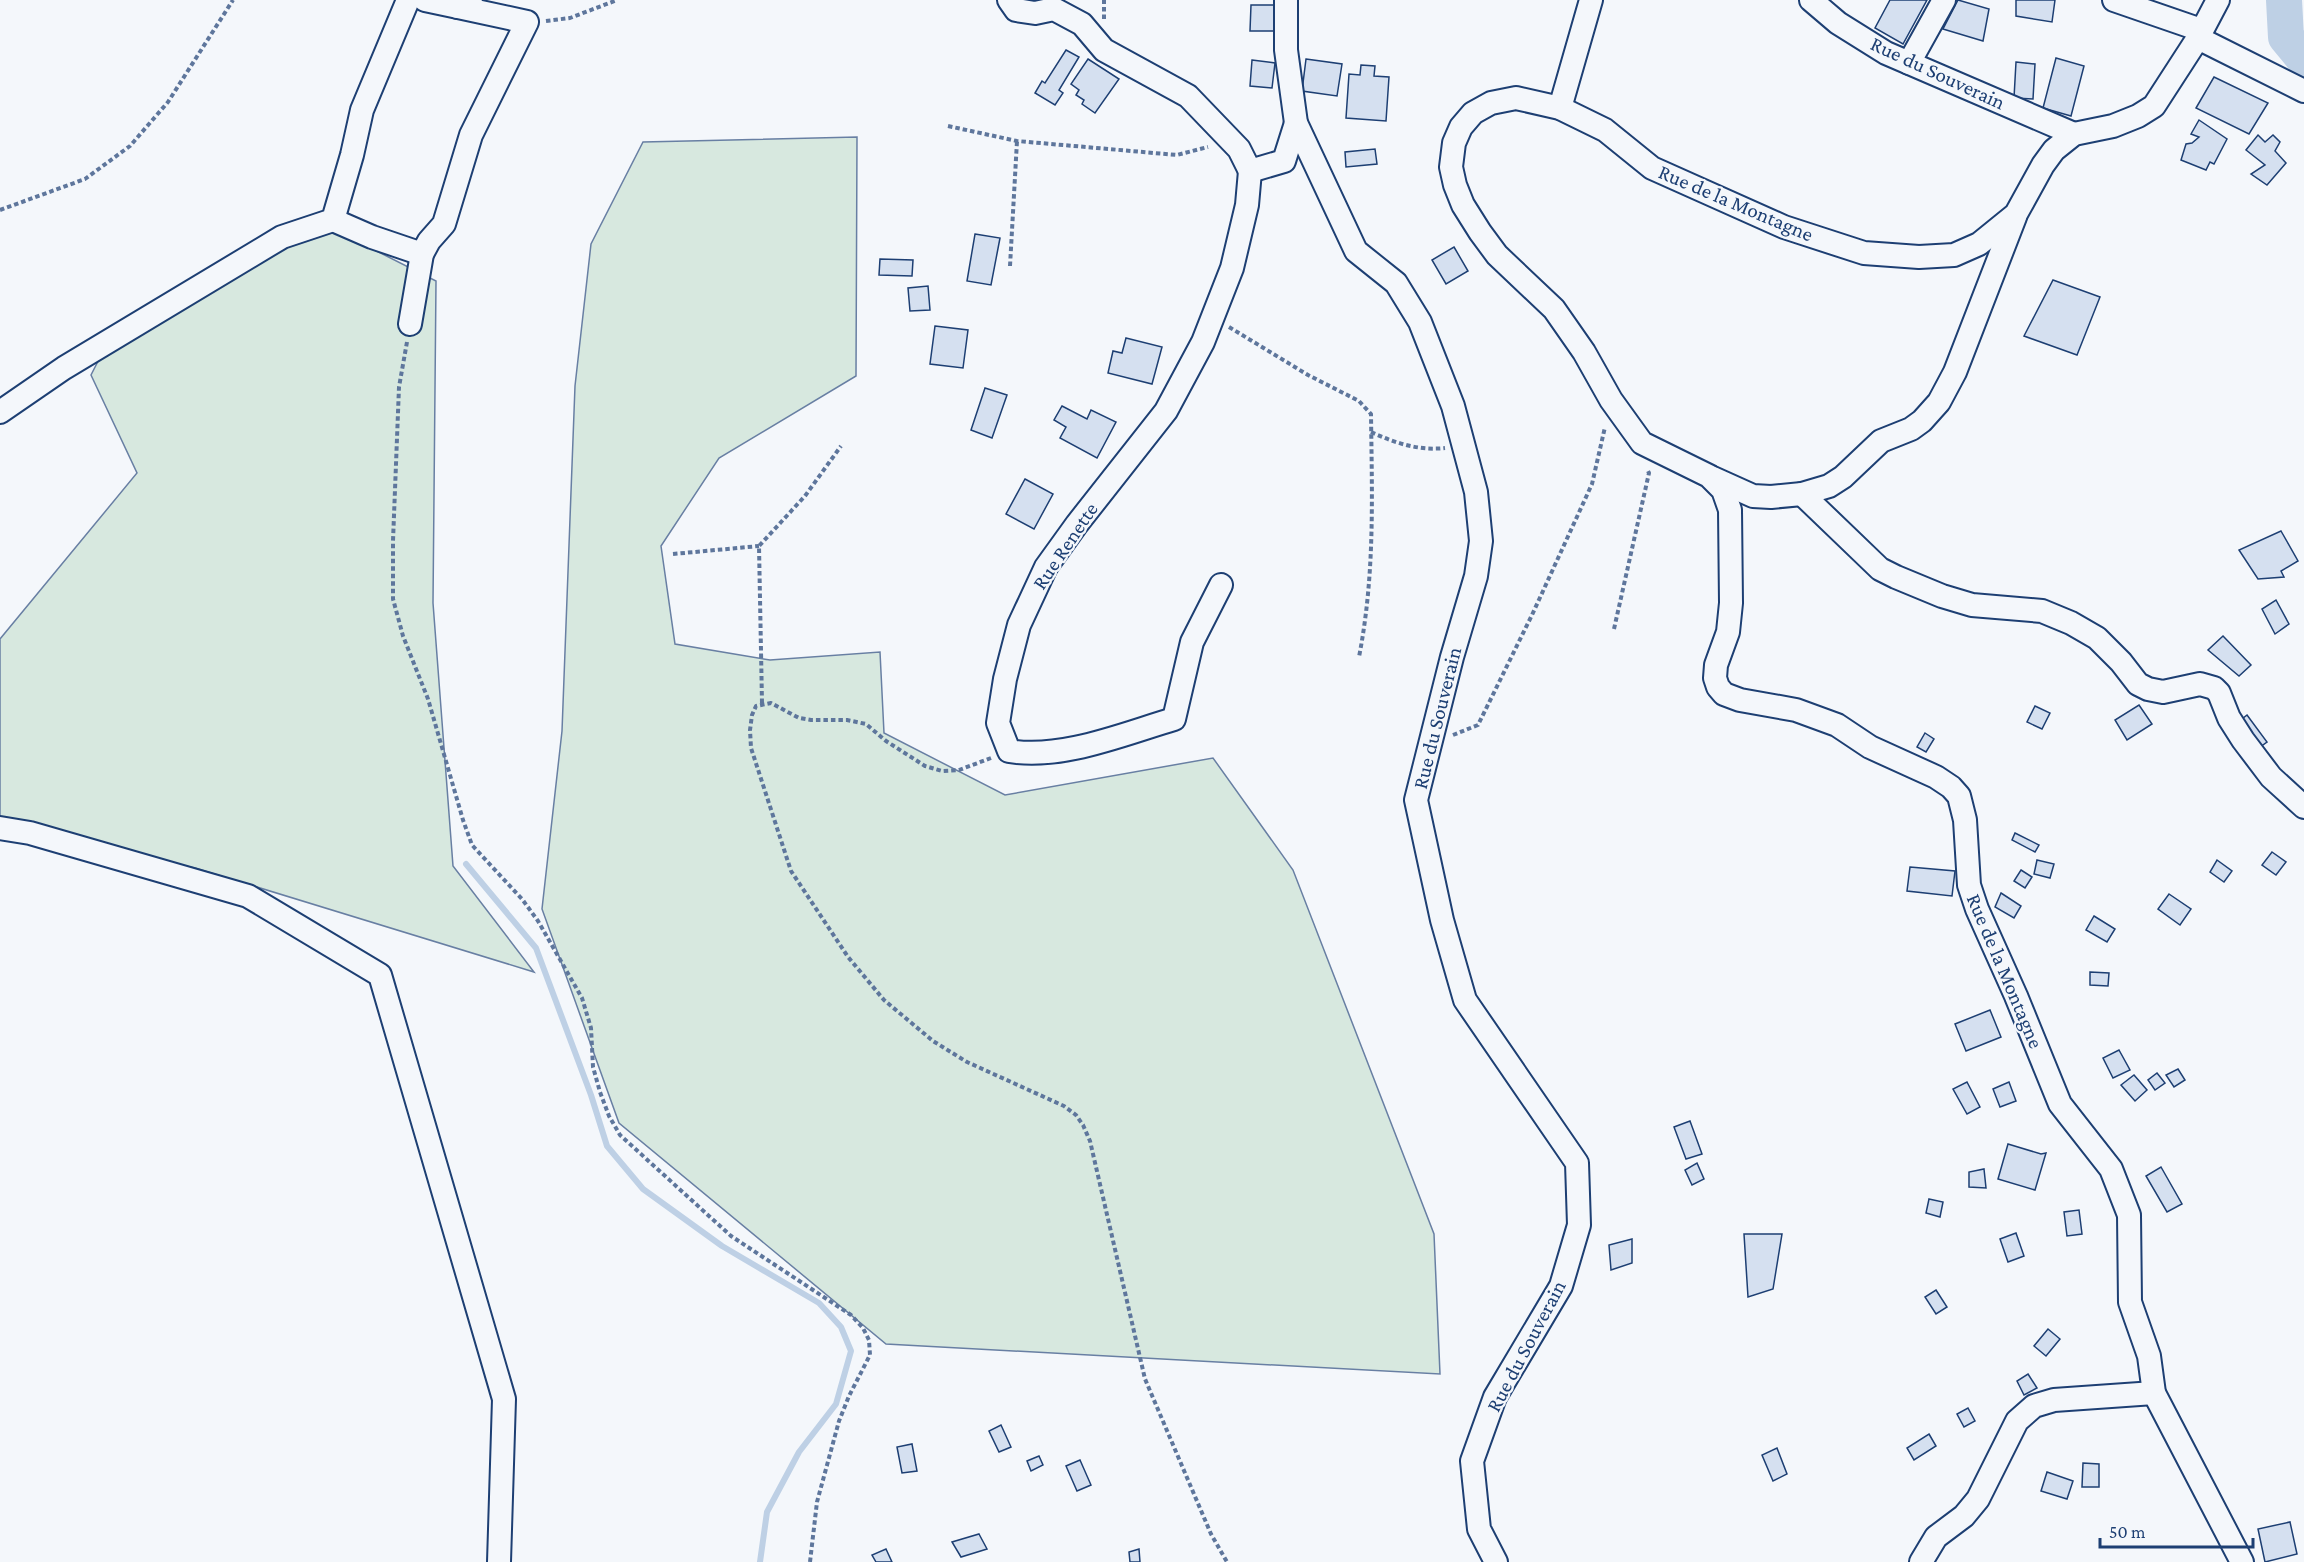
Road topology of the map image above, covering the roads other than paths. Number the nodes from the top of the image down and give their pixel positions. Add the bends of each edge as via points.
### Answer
1 (408, 0) edge
2 (426, 0) edge
3 (1009, 0) edge
4 (1286, 0) edge
5 (1591, 0) edge
6 (1811, 0) edge
7 (1944, 0) edge
8 (2114, 0) edge
9 (2218, 0) edge
10 (468, 4) edge
11 (2200, 34) junction
12 (1909, 63) junction
13 (2304, 91) edge
14 (1560, 108) junction
15 (1296, 123) junction
16 (2074, 134) junction
17 (1251, 171) junction
18 (2016, 214) junction
19 (333, 220) junction
20 (422, 254) junction
21 (411, 324) road end
22 (0, 411) edge
23 (1709, 476) junction
24 (1802, 494) junction
25 (1221, 585) dead end
26 (2304, 807) edge
27 (0, 828) edge
28 (2154, 1392) junction
29 (499, 1562) edge
30 (1496, 1562) edge
31 (1921, 1562) edge
32 (2242, 1562) edge

1 - 19 street via 362,110
2 - 10 street
3 - 17 street via 1016,9 1035,13 1054,9 1082,24 1104,50 1188,96 1239,148
4 - 15 street, Rue du Souverain via 1286,50
5 - 14 street
6 - 12 street, Rue du Souverain via 1838,23
7 - 12 street
8 - 11 street
9 - 11 street, Rue de la Montagne
10 - 20 street via 527,22 471,135 444,224
11 - 13 street
11 - 16 street, Rue de la Montagne via 2154,106 2113,126
12 - 16 street, Rue du Souverain
14 - 18 street, Rue de la Montagne via 1605,130 1652,168 1784,227 1864,254 1954,255 1979,244
14 - 23 street, Rue de la Montagne via 1516,98 1491,103 1473,113 1454,143 1451,167 1463,205 1497,255 1554,309 1642,443
15 - 17 street via 1284,161
15 - 30 street, Rue du Souverain via 1356,251 1396,284 1420,322 1464,445 1476,492 1481,541 1476,576 1416,800 1442,920 1466,1000 1577,1163 1579,1226 1561,1286 1495,1396 1472,1461 1479,1529
16 - 18 street, Rue de la Montagne via 2043,165
17 - 25 street, Rue Renette via 1232,268 1203,342 1167,411 1046,567 1019,625 999,723 1009,751 1029,754 1066,750 1174,719 1192,642
18 - 24 street via 1955,372 1939,402 1911,429 1881,441 1843,477
19 - 20 street
19 - 22 street via 282,237
20 - 21 street
23 - 24 street via 1753,496
23 - 28 street, Rue de la Montagne via 1723,490 1730,510 1731,603 1728,632 1716,665 1718,687 1740,700 1796,710 1837,725 1870,747 1936,777 1959,796 1965,820 1969,885 1977,909 2060,1104 2111,1169 2129,1215 2130,1302 2149,1356
24 - 26 street via 1880,569 1896,577 1972,605 2042,611 2071,622 2097,638 2138,684 2148,689 2163,692 2200,684 2214,688 2243,740 2271,777
27 - 29 street via 30,833 248,896 380,975 504,1399
28 - 31 street via 2054,1400 2034,1406 2017,1420 1978,1499 1964,1516 1936,1537
28 - 32 street, Rue de la Montagne

